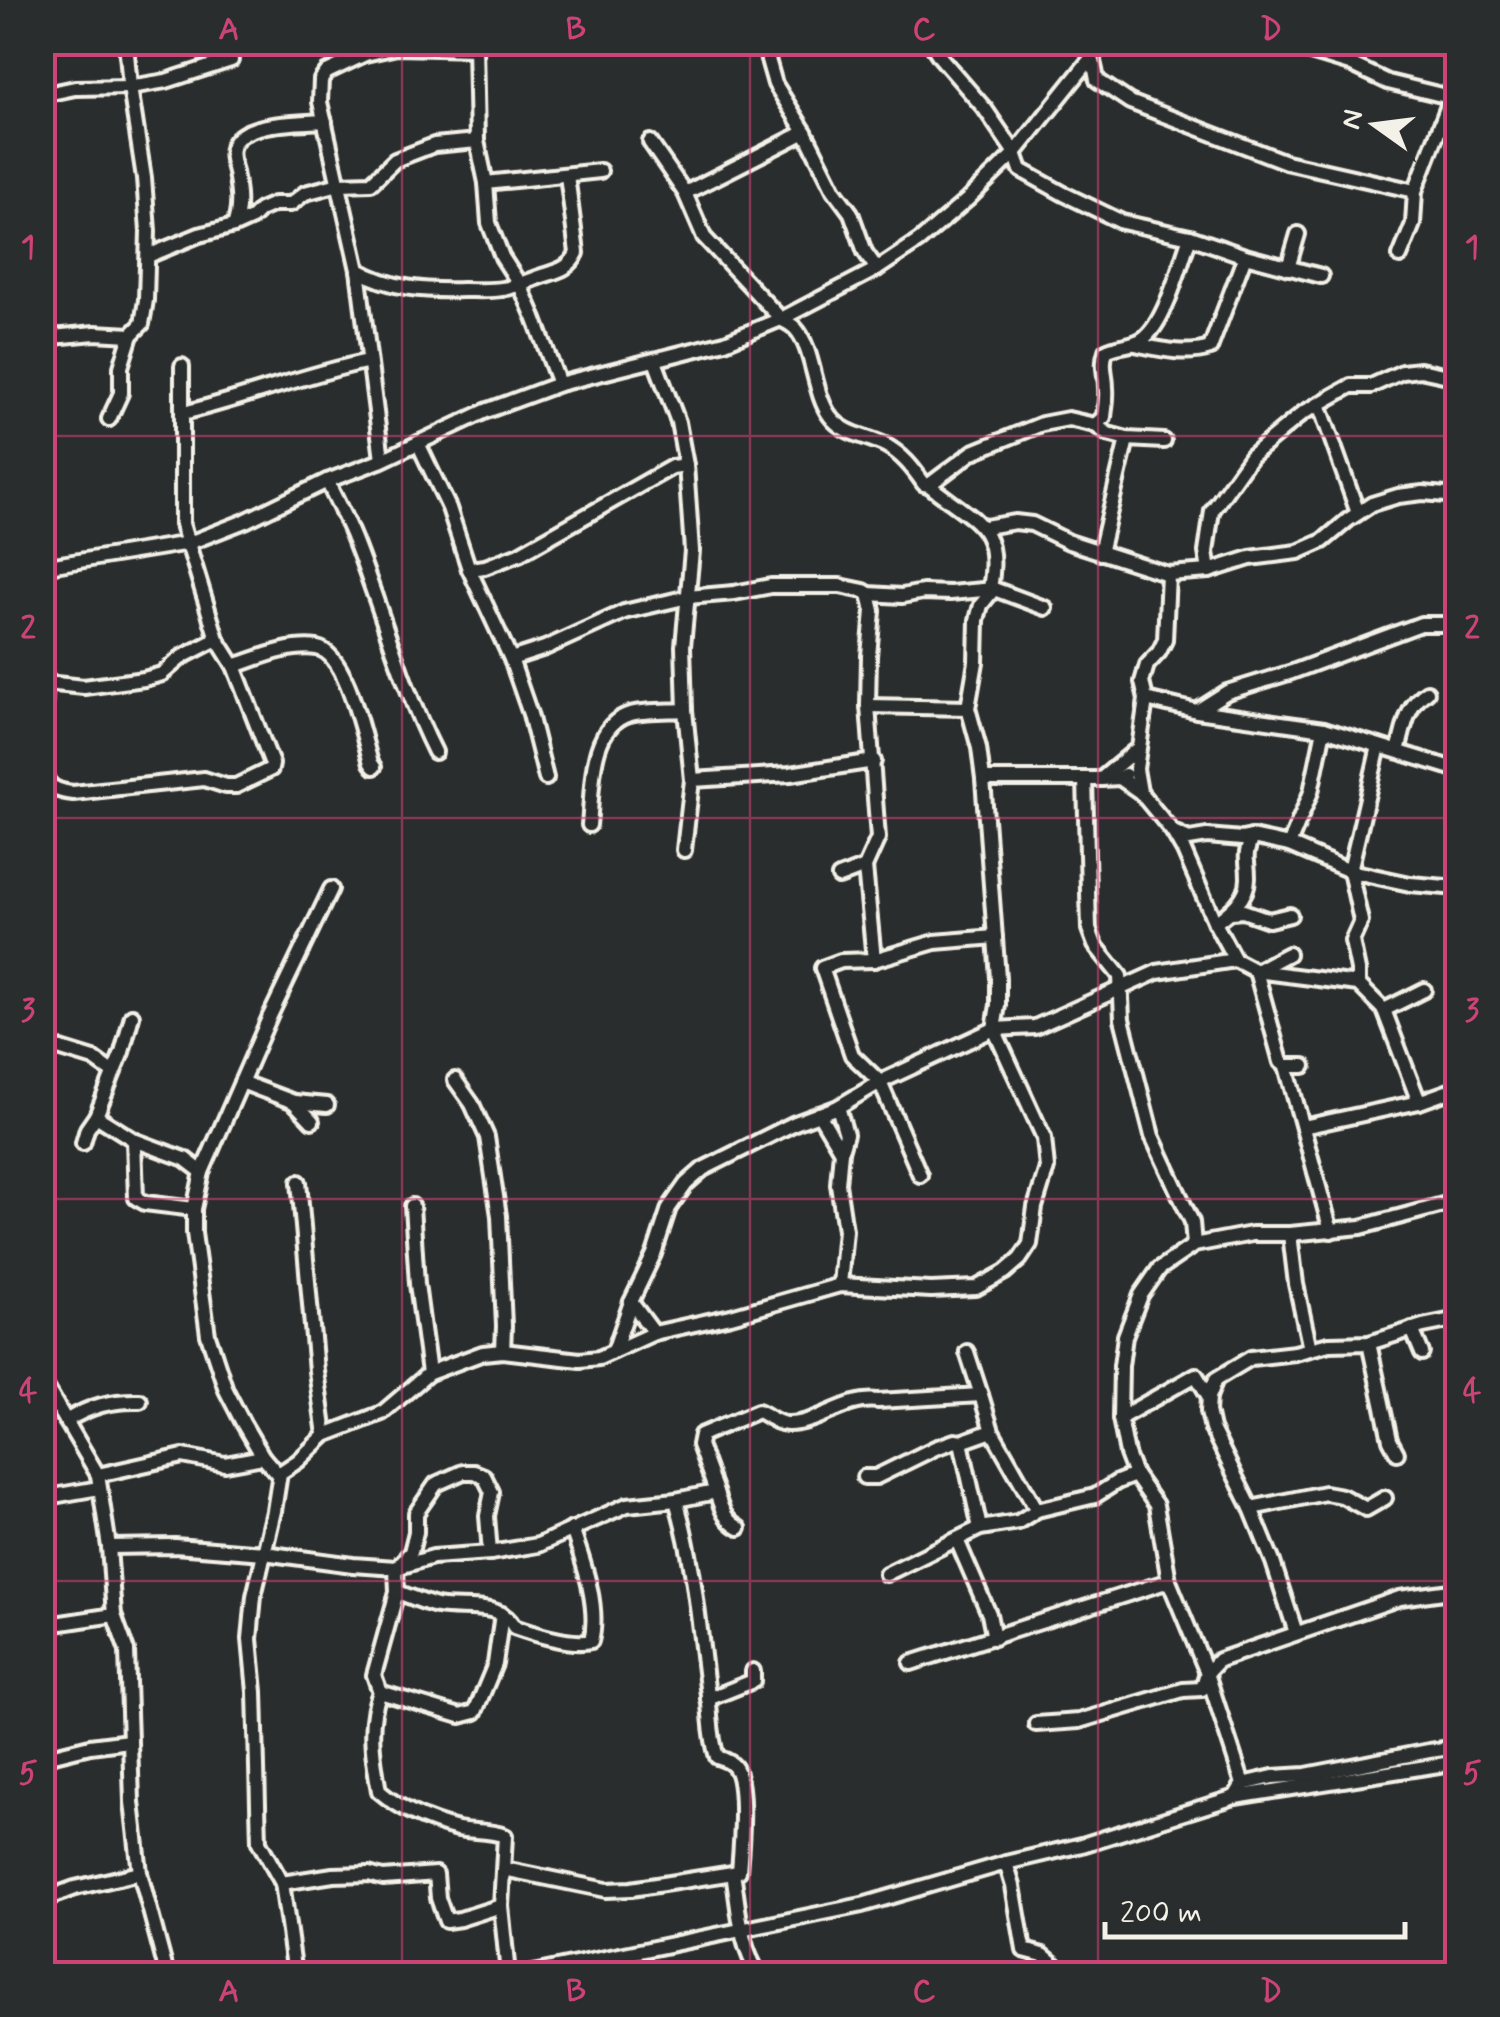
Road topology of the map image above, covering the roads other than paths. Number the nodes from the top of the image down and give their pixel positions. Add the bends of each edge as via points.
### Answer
1 (126, 42) edge
2 (244, 42) edge
3 (763, 42) edge
4 (930, 42) edge
5 (1080, 42) edge
6 (1104, 42) edge
7 (1277, 42) edge
8 (477, 45) edge
9 (365, 48) edge
10 (1093, 58) junction
11 (130, 86) junction
12 (42, 95) edge
13 (1454, 99) edge
14 (325, 121) junction
15 (805, 132) junction
16 (477, 141) junction
17 (650, 142) dead end
18 (1014, 153) junction
19 (600, 171) dead end
20 (567, 175) junction
21 (486, 183) junction
22 (339, 184) junction
23 (1415, 190) junction
24 (685, 193) junction
25 (234, 226) junction
26 (1298, 234) dead end
27 (1190, 236) junction
28 (148, 256) junction
29 (1245, 256) junction
30 (1400, 256) dead end
31 (1288, 268) junction
32 (877, 269) junction
33 (358, 270) junction
34 (1321, 276) dead end
35 (520, 285) junction
36 (781, 319) junction
37 (131, 335) junction
38 (42, 338) edge
39 (1135, 344) junction
40 (370, 361) junction
41 (655, 361) junction
42 (182, 366) dead end
43 (1448, 376) dead end
44 (559, 384) junction
45 (1319, 404) junction
46 (183, 414) junction
47 (109, 419) dead end
48 (1095, 426) junction
49 (1127, 439) junction
50 (1164, 441) dead end
51 (418, 444) junction
52 (382, 460) junction
53 (686, 466) junction
54 (327, 482) junction
55 (930, 485) junction
56 (1458, 496) edge
57 (1358, 514) junction
58 (985, 528) junction
59 (188, 542) junction
60 (1100, 554) junction
61 (42, 567) edge
62 (469, 569) junction
63 (1209, 571) junction
64 (1168, 574) junction
65 (994, 589) junction
66 (869, 594) junction
67 (688, 597) junction
68 (1045, 608) dead end
69 (1457, 621) edge
70 (217, 639) junction
71 (42, 658) edge
72 (511, 659) junction
73 (234, 666) junction
74 (46, 682) junction
75 (1426, 692) dead end
76 (1146, 699) junction
77 (868, 706) junction
78 (968, 708) junction
79 (685, 710) junction
80 (1197, 711) junction
81 (1324, 730) junction
82 (42, 732) edge
83 (42, 744) edge
84 (1379, 746) junction
85 (1138, 748) junction
86 (1398, 751) junction
87 (435, 752) dead end
88 (874, 762) junction
89 (374, 767) dead end
90 (1136, 769) junction
91 (1458, 770) edge
92 (546, 778) dead end
93 (1120, 778) junction
94 (983, 779) junction
95 (1085, 779) junction
96 (1102, 779) junction
97 (692, 780) junction
98 (1140, 792) junction
99 (590, 825) dead end
100 (1252, 838) junction
101 (1187, 845) junction
102 (1289, 845) junction
103 (684, 850) dead end
104 (865, 867) junction
105 (1350, 871) junction
106 (839, 877) dead end
107 (1458, 888) edge
108 (331, 889) dead end
109 (1231, 912) junction
110 (1290, 915) dead end
111 (1215, 923) junction
112 (995, 937) junction
113 (1288, 954) dead end
114 (874, 960) junction
115 (1235, 960) junction
116 (1256, 971) junction
117 (1358, 984) junction
118 (1120, 988) junction
119 (1424, 990) dead end
120 (1384, 1010) junction
121 (132, 1016) dead end
122 (994, 1029) junction
123 (42, 1043) edge
124 (1286, 1066) junction
125 (1304, 1066) dead end
126 (112, 1072) junction
127 (455, 1080) dead end
128 (241, 1082) junction
129 (880, 1082) junction
130 (1458, 1088) edge
131 (294, 1102) junction
132 (1419, 1102) junction
133 (327, 1105) dead end
134 (838, 1107) junction
135 (820, 1114) junction
136 (96, 1116) junction
137 (312, 1120) dead end
138 (1304, 1127) junction
139 (134, 1140) junction
140 (83, 1144) dead end
141 (841, 1150) junction
142 (202, 1172) junction
143 (920, 1175) dead end
144 (299, 1182) dead end
145 (1458, 1202) edge
146 (412, 1206) dead end
147 (194, 1209) junction
148 (1331, 1230) junction
149 (1290, 1234) junction
150 (1194, 1246) junction
151 (840, 1285) junction
152 (631, 1302) junction
153 (1458, 1319) edge
154 (1412, 1330) junction
155 (654, 1334) junction
156 (1369, 1343) junction
157 (1310, 1349) junction
158 (503, 1350) junction
159 (614, 1351) junction
160 (967, 1352) dead end
161 (1422, 1353) dead end
162 (429, 1373) junction
163 (42, 1380) edge
164 (46, 1395) edge
165 (981, 1395) junction
166 (1209, 1397) junction
167 (140, 1401) dead end
168 (1120, 1418) junction
169 (66, 1421) junction
170 (992, 1431) junction
171 (325, 1435) junction
172 (961, 1442) junction
173 (1396, 1453) dead end
174 (262, 1456) junction
175 (280, 1473) junction
176 (1135, 1475) junction
177 (864, 1477) dead end
178 (98, 1482) junction
179 (716, 1492) junction
180 (42, 1498) edge
181 (1386, 1498) dead end
182 (676, 1500) junction
183 (1251, 1508) junction
184 (1037, 1510) junction
185 (738, 1528) dead end
186 (980, 1528) junction
187 (572, 1529) junction
188 (957, 1540) junction
189 (109, 1547) junction
190 (490, 1552) junction
191 (264, 1553) junction
192 (396, 1568) junction
193 (886, 1574) dead end
194 (1169, 1581) junction
195 (1458, 1590) edge
196 (398, 1592) junction
197 (502, 1614) junction
198 (114, 1615) junction
199 (42, 1626) edge
200 (1296, 1632) junction
201 (994, 1638) junction
202 (911, 1663) dead end
203 (754, 1671) dead end
204 (1208, 1673) junction
205 (380, 1692) junction
206 (708, 1699) junction
207 (1036, 1724) dead end
208 (129, 1742) junction
209 (1458, 1747) edge
210 (42, 1758) edge
211 (1458, 1762) edge
212 (1243, 1784) junction
213 (1235, 1797) junction
214 (1006, 1863) junction
215 (504, 1869) junction
216 (140, 1873) junction
217 (733, 1873) junction
218 (282, 1883) junction
219 (42, 1900) edge
220 (501, 1906) junction
221 (742, 1931) junction
222 (168, 1974) edge
223 (294, 1974) edge
224 (508, 1974) edge
225 (528, 1974) edge
226 (758, 1974) edge
227 (1066, 1974) edge

1 - 11 street
2 - 11 street via 230,49 231,60
3 - 15 street via 775,84
4 - 18 street
5 - 10 street
6 - 10 street
7 - 13 street
8 - 9 street
8 - 16 street
9 - 14 street via 321,80
10 - 18 street
10 - 23 street via 1097,80 1130,102 1286,162
11 - 12 street
11 - 28 street
13 - 23 street
14 - 22 street
14 - 25 street via 259,128 236,138 231,152 240,211
15 - 24 street
15 - 32 street
16 - 21 street
16 - 22 street via 434,145 395,160 371,183
17 - 24 street
18 - 27 street via 1022,170 1122,222
18 - 32 street via 931,231
19 - 20 street
20 - 21 street
20 - 35 street via 577,254 566,268
21 - 35 street via 490,223
22 - 25 street via 274,204
22 - 33 street
23 - 30 street via 1413,224
24 - 36 street via 704,236
25 - 28 street
26 - 31 street
27 - 29 street
27 - 39 street via 1162,312
28 - 37 street via 142,324
29 - 31 street
29 - 39 street via 1210,348
31 - 34 street
32 - 36 street
33 - 35 street via 418,290
33 - 40 street
35 - 44 street
36 - 41 street
36 - 55 street via 796,328 835,422 897,452
37 - 38 street
37 - 47 street via 121,394
39 - 48 street via 1106,351 1104,416
40 - 46 street
40 - 52 street
41 - 44 street
41 - 53 street
42 - 46 street
43 - 45 street via 1402,372 1371,386 1350,386
44 - 51 street
45 - 57 street
45 - 63 street via 1251,456 1212,510
46 - 59 street via 182,524
48 - 49 street
48 - 55 street via 1068,420 1008,436 973,452
49 - 50 street
49 - 60 street
51 - 52 street
51 - 62 street
52 - 54 street
53 - 62 street via 672,467 519,554
53 - 67 street
54 - 59 street
54 - 87 street
55 - 58 street
56 - 57 street via 1398,496
57 - 63 street via 1298,552
58 - 60 street via 1032,524
58 - 65 street
59 - 61 street
59 - 70 street
60 - 64 street
62 - 72 street
63 - 64 street
64 - 76 street via 1165,640 1147,664
65 - 66 street
65 - 68 street
65 - 78 street via 977,620
66 - 67 street via 805,585
66 - 77 street via 874,611
67 - 72 street via 624,612
67 - 79 street
69 - 80 street via 1421,624 1226,692
70 - 73 street
70 - 74 street via 144,679 84,687
71 - 74 street
72 - 92 street
73 - 83 street via 272,764 236,786 204,780 57,792 48,785
73 - 89 street via 287,650 325,651 348,684
74 - 82 street
75 - 86 street via 1409,712
76 - 80 street
76 - 85 street
77 - 78 street
77 - 88 street
78 - 94 street
79 - 97 street
79 - 99 street via 634,713 606,729 597,748
80 - 81 street
81 - 84 street
81 - 102 street
84 - 86 street
84 - 105 street
85 - 90 street
85 - 96 street
86 - 91 street
88 - 97 street
88 - 104 street via 878,838
90 - 93 street
90 - 98 street
93 - 96 street
93 - 98 street
94 - 95 street
94 - 112 street
95 - 96 street
95 - 118 street via 1089,930 1120,976
97 - 103 street
98 - 101 street
100 - 101 street via 1208,836
100 - 102 street
100 - 109 street via 1245,892
101 - 111 street
102 - 105 street
104 - 106 street
104 - 114 street
105 - 107 street
105 - 117 street via 1361,921 1352,941
108 - 128 street
109 - 110 street via 1269,920
109 - 111 street
111 - 115 street
112 - 114 street via 935,942
112 - 122 street
113 - 116 street
114 - 129 street via 822,968 852,1055
115 - 116 street
115 - 118 street via 1158,972
116 - 117 street
116 - 124 street
117 - 120 street
118 - 122 street via 1035,1027
118 - 150 street via 1152,1136 1192,1222
119 - 120 street
120 - 132 street
121 - 126 street
122 - 129 street
122 - 151 street via 1044,1138 1046,1168 1030,1244 1020,1260 976,1288
123 - 126 street via 94,1058
124 - 125 street
124 - 138 street
126 - 136 street
127 - 158 street via 487,1137 499,1216
128 - 131 street
128 - 142 street
129 - 134 street
129 - 143 street
130 - 132 street
131 - 133 street
131 - 137 street
132 - 138 street
134 - 135 street
134 - 141 street via 846,1134
135 - 141 street
135 - 152 street via 702,1169 686,1184 669,1208
136 - 139 street
136 - 140 street
138 - 148 street
139 - 142 street
139 - 147 street via 136,1198
141 - 151 street
142 - 147 street
144 - 171 street
145 - 148 street
146 - 162 street
147 - 174 street via 208,1335 226,1390
148 - 149 street
149 - 150 street
149 - 157 street
150 - 168 street via 1159,1269 1140,1295 1125,1336
151 - 155 street
152 - 155 street
152 - 159 street
153 - 154 street
154 - 156 street
154 - 161 street
155 - 159 street
156 - 157 street
156 - 173 street
157 - 166 street via 1251,1358 1216,1380
158 - 159 street via 580,1360
158 - 162 street
160 - 165 street
162 - 171 street via 382,1413
163 - 164 street
164 - 169 street
165 - 170 street
165 - 179 street via 869,1400 786,1424 758,1411 701,1435
166 - 168 street via 1196,1375
166 - 183 street via 1212,1429
167 - 169 street via 104,1403
168 - 176 street
169 - 178 street
170 - 172 street
170 - 184 street
171 - 175 street
172 - 177 street
172 - 186 street
174 - 175 street
174 - 178 street via 225,1464 183,1456
175 - 191 street
176 - 184 street via 1094,1496
176 - 194 street via 1156,1505
178 - 180 street
178 - 189 street
179 - 182 street
179 - 185 street via 724,1516
181 - 183 street via 1366,1509 1326,1493
182 - 187 street via 628,1505
182 - 206 street
183 - 200 street
184 - 186 street via 1018,1522
186 - 188 street
187 - 190 street via 538,1546
187 - 197 street via 591,1595 591,1641 526,1631
188 - 193 street
188 - 201 street
189 - 191 street
189 - 198 street
190 - 192 street
190 - 192 street via 492,1492 484,1476 463,1472 436,1484 416,1513 410,1552
191 - 192 street
191 - 218 street via 250,1639 258,1842
192 - 196 street
194 - 201 street
194 - 204 street
195 - 200 street via 1400,1598
196 - 197 street via 436,1606
196 - 205 street via 374,1675
197 - 205 street via 494,1664 476,1712 460,1716
198 - 199 street
198 - 208 street via 127,1651
200 - 204 street via 1219,1660
201 - 202 street
203 - 206 street via 753,1681
204 - 207 street via 1202,1690 1078,1721
204 - 212 street
205 - 215 street via 372,1740 378,1791 436,1821 505,1836
206 - 217 street via 710,1738 717,1757 737,1771 740,1791 740,1871
208 - 210 street
208 - 216 street
209 - 212 street
211 - 213 street
212 - 213 street
213 - 214 street
214 - 221 street
214 - 227 street via 1024,1950 1043,1955
215 - 217 street via 606,1890
215 - 220 street
216 - 219 street
216 - 222 street
217 - 221 street
218 - 220 street via 436,1874 446,1921
218 - 223 street
220 - 224 street
221 - 225 street
221 - 226 street

